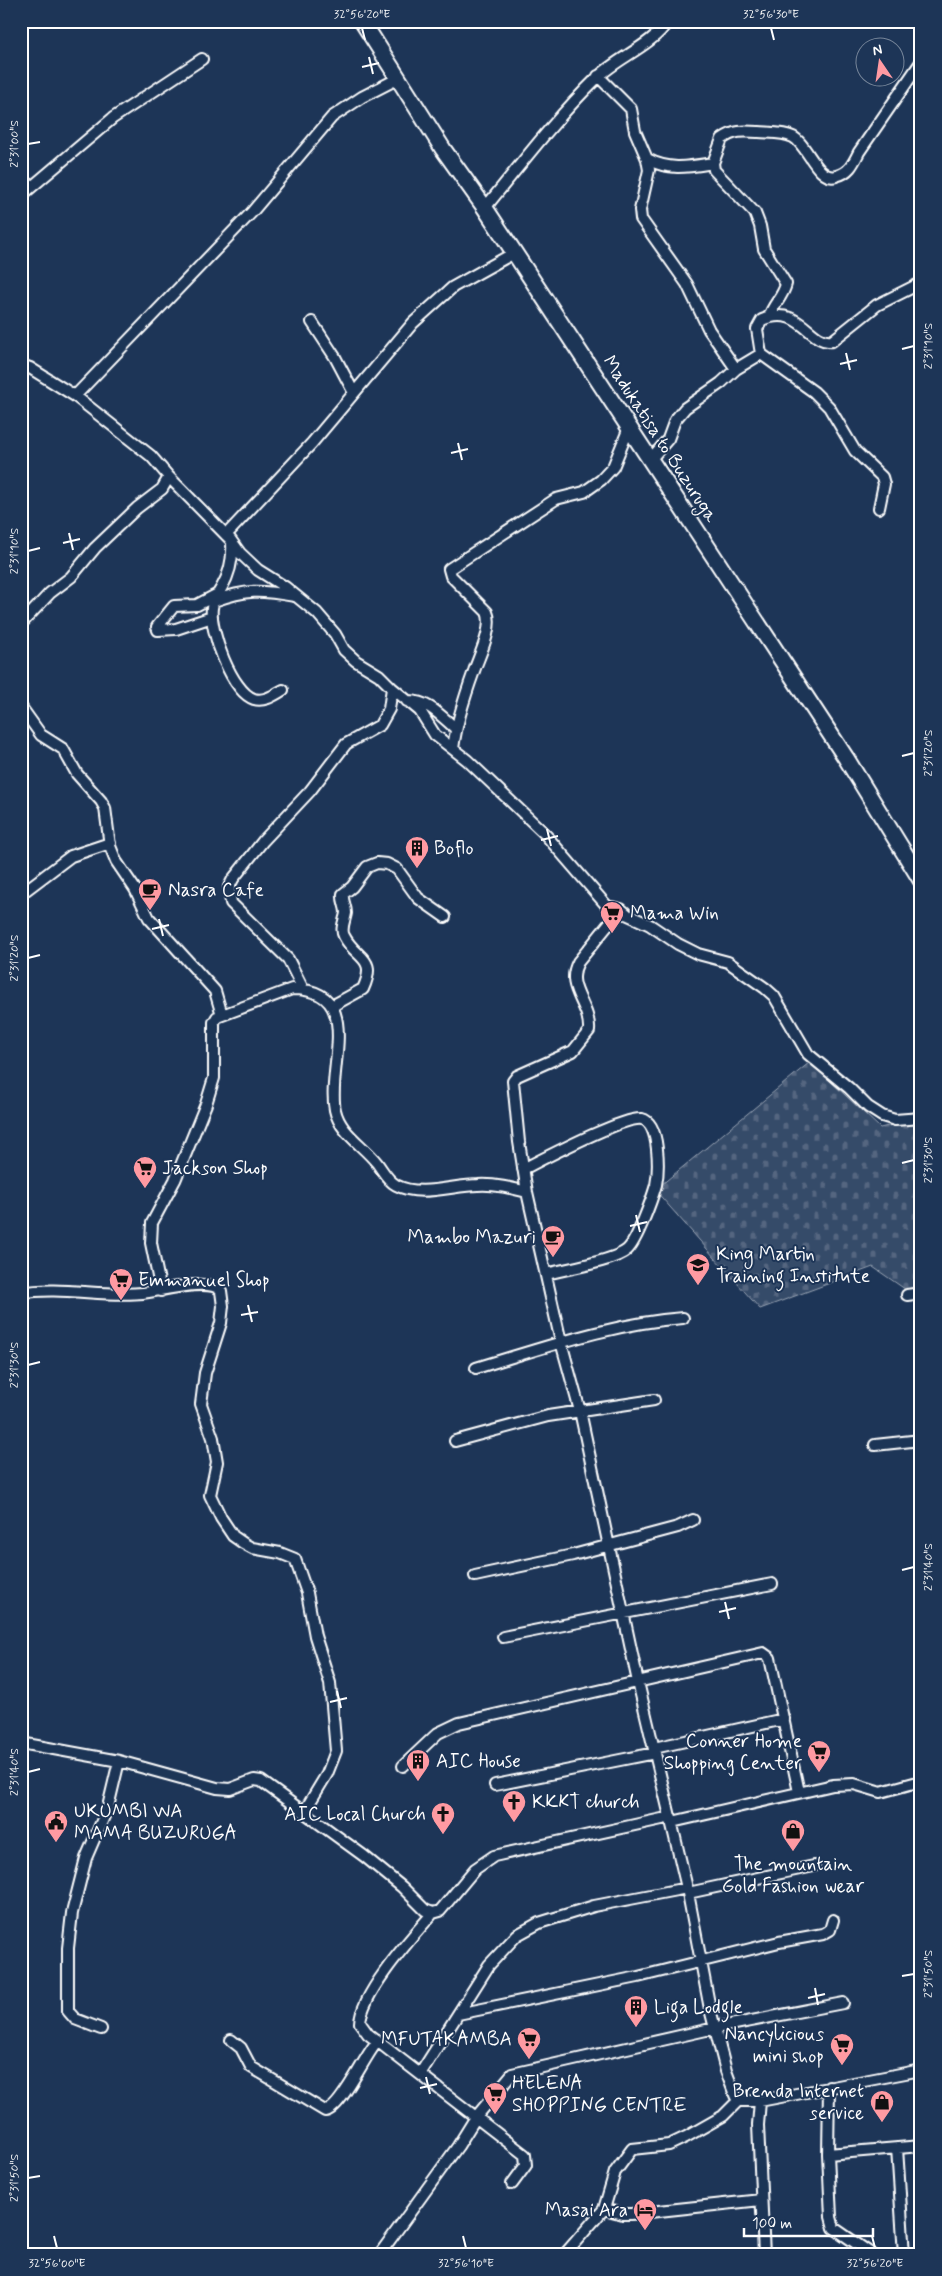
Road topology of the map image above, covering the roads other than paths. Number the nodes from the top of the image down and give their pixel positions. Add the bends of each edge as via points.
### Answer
1 (362, 21) edge
2 (668, 21) edge
3 (202, 59) dead end
4 (921, 62) edge
5 (598, 76) junction
6 (399, 78) junction
7 (647, 160) junction
8 (713, 163) junction
9 (21, 196) edge
10 (485, 208) junction
11 (514, 253) junction
12 (921, 283) edge
13 (769, 317) junction
14 (312, 322) dead end
15 (761, 354) junction
16 (21, 365) edge
17 (736, 369) junction
18 (354, 393) junction
19 (75, 396) junction
20 (629, 428) junction
21 (650, 460) junction
22 (169, 477) junction
23 (879, 508) dead end
24 (229, 538) junction
25 (296, 596) junction
26 (215, 598) junction
27 (212, 617) junction
28 (21, 624) edge
29 (392, 688) junction
30 (282, 690) dead end
31 (407, 701) junction
32 (21, 707) edge
33 (456, 729) junction
34 (453, 749) junction
35 (110, 843) junction
36 (921, 880) edge
37 (21, 892) edge
38 (621, 909) junction
39 (445, 916) dead end
40 (303, 989) junction
41 (332, 1006) junction
42 (222, 1015) junction
43 (921, 1118) edge
44 (523, 1169) junction
45 (527, 1192) junction
46 (547, 1274) junction
47 (161, 1290) junction
48 (921, 1292) edge
49 (21, 1293) edge
50 (907, 1295) dead end
51 (683, 1318) dead end
52 (562, 1342) junction
53 (476, 1368) dead end
54 (654, 1400) dead end
55 (580, 1411) junction
56 (921, 1440) edge
57 (454, 1441) dead end
58 (875, 1445) dead end
59 (693, 1520) dead end
60 (609, 1546) junction
61 (475, 1576) dead end
62 (772, 1584) dead end
63 (624, 1614) junction
64 (503, 1637) dead end
65 (638, 1682) junction
66 (784, 1719) junction
67 (21, 1743) edge
68 (655, 1751) junction
69 (119, 1760) junction
70 (403, 1766) dead end
71 (921, 1781) edge
72 (495, 1785) dead end
73 (799, 1792) junction
74 (304, 1812) junction
75 (671, 1820) junction
76 (814, 1866) dead end
77 (688, 1891) junction
78 (433, 1913) junction
79 (833, 1920) dead end
80 (702, 1962) junction
81 (843, 2002) dead end
82 (458, 2014) junction
83 (715, 2028) junction
84 (101, 2029) dead end
85 (231, 2040) dead end
86 (377, 2042) junction
87 (921, 2070) edge
88 (420, 2074) junction
89 (828, 2087) junction
90 (738, 2101) junction
91 (760, 2101) junction
92 (476, 2117) junction
93 (921, 2146) edge
94 (897, 2148) junction
95 (828, 2154) junction
96 (512, 2184) dead end
97 (761, 2200) junction
98 (604, 2209) junction
99 (379, 2255) edge
100 (564, 2255) edge
101 (764, 2255) edge
102 (873, 2255) edge
103 (904, 2255) edge

1 - 6 main road, Madukatisa to Buzuruga
2 - 5 street via 647,41
3 - 9 street via 113,118
4 - 8 street via 851,167 843,174 833,178 827,176 794,137 748,131 736,131 722,139
5 - 7 street via 631,109 635,131
5 - 10 street
6 - 10 main road, Madukatisa to Buzuruga
6 - 19 street via 332,117 252,212
7 - 8 street via 670,168
7 - 17 street via 649,170 641,218 687,284 709,330
8 - 13 street via 714,170 725,184 755,213 764,249 785,281 783,294 772,307
10 - 11 main road, Madukatisa to Buzuruga
11 - 18 street via 453,287 429,306
11 - 20 main road, Madukatisa to Buzuruga
12 - 13 street via 877,305 832,341 823,340 797,320
13 - 15 street via 762,320 757,330
14 - 18 street
15 - 17 street
15 - 23 street via 814,392 829,407 850,445 882,477 884,484
16 - 19 street
17 - 21 street via 685,408 675,420 668,439
18 - 24 street
19 - 22 street via 144,449
20 - 21 main road, Madukatisa to Buzuruga
20 - 33 street via 613,466 601,480 584,492 556,499 449,569 451,576 487,612 489,620
21 - 36 main road, Madukatisa to Buzuruga via 846,758
22 - 24 street
22 - 28 street via 162,489 94,548 71,577 50,593
24 - 25 street via 258,570
24 - 26 street via 233,553 228,574
25 - 26 street via 254,590
25 - 29 street via 328,624 344,650
26 - 27 street
26 - 27 street via 197,605 174,606 158,630 176,629
27 - 30 street via 232,678 241,689 261,700
29 - 31 street
29 - 40 street via 389,709 380,725 346,744 310,791 263,841 229,887 231,903 288,959
31 - 33 street via 422,702
31 - 34 street via 420,711 435,735
32 - 35 street via 41,736 63,749 77,774 101,801
33 - 34 street
34 - 38 street via 544,834 607,906
35 - 37 street via 71,856
35 - 42 street via 116,862 136,889 150,918 210,985 218,997
38 - 43 street via 628,916 650,924 698,954 728,962 765,988 774,996 808,1054 868,1107 888,1119
38 - 44 street via 573,970 572,980 587,1016 589,1031 573,1051 517,1076 513,1081
39 - 41 street via 413,893 397,868 377,863 367,867 343,894 346,911 342,930 365,959 368,976 363,989
40 - 41 street via 318,993
40 - 42 street via 282,991
41 - 45 street via 338,1048 333,1095 335,1112 348,1134 377,1163 385,1176 394,1184 411,1190 480,1185
42 - 47 street via 217,1017 213,1029 214,1078 206,1104 152,1223 150,1244
44 - 45 street
44 - 46 street via 628,1121 647,1120 655,1133 656,1182 631,1246 608,1259
45 - 46 street
46 - 52 street
47 - 49 street via 92,1294
47 - 74 street via 202,1284 215,1286 221,1291 221,1323 205,1373 201,1404 213,1438 217,1462 210,1495 221,1518 243,1543 295,1559 307,1593 315,1636 330,1683 336,1750 327,1774
48 - 50 street
51 - 52 street via 664,1319
52 - 53 street
52 - 55 street
54 - 55 street
55 - 57 street via 548,1416
55 - 60 street
56 - 58 street
59 - 60 street
60 - 61 street
60 - 63 street
62 - 63 street
63 - 64 street
63 - 65 street
65 - 66 street via 763,1654 770,1658
65 - 68 street
65 - 70 street via 459,1723 438,1733
66 - 68 street
66 - 73 street
67 - 69 street
68 - 72 street
68 - 75 street
69 - 74 street via 217,1788 230,1789 254,1780 261,1781
69 - 84 street via 104,1820 86,1858 72,1913 68,1948 68,2011 75,2018
71 - 73 street via 881,1792 846,1784
73 - 75 street
74 - 78 street via 402,1886 425,1910
75 - 77 street
75 - 78 street via 494,1856 482,1862 440,1911
76 - 77 street
77 - 80 street
77 - 82 street via 594,1906 527,1928 489,1965
78 - 86 street via 390,1965 362,2012 360,2023 363,2029
79 - 80 street via 830,1930 823,1934
80 - 82 street
80 - 83 street
81 - 83 street
82 - 88 street
83 - 90 street
83 - 92 street via 512,2074
85 - 86 street via 241,2048 251,2067 325,2112 346,2093
86 - 88 street
87 - 89 street
88 - 92 street
89 - 91 street
89 - 95 street
90 - 91 street
90 - 98 street via 723,2116 686,2137 669,2144 632,2149 615,2172
91 - 97 street
92 - 96 street via 525,2155 526,2165
92 - 99 street
93 - 94 street
94 - 95 street
94 - 103 street
95 - 102 street via 833,2225
97 - 98 street via 631,2214
97 - 101 street
98 - 100 street

